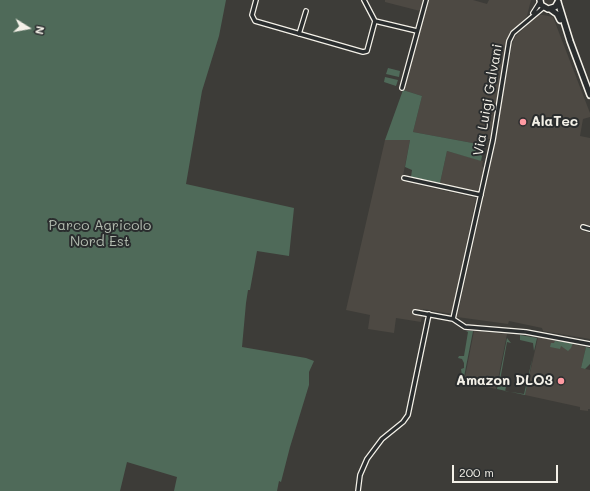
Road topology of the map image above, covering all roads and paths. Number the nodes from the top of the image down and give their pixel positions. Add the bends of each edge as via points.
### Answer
1 (256, 0) edge
2 (364, 0) edge
3 (426, 0) edge
4 (540, 1) edge
5 (558, 1) edge
6 (544, 7) junction
7 (550, 9) junction
8 (306, 11) dead end
9 (530, 18) junction
10 (375, 21) junction
11 (417, 31) junction
12 (299, 34) junction
13 (570, 41) junction
14 (402, 88) dead end
15 (590, 95) edge
16 (404, 178) dead end
17 (481, 195) junction
18 (583, 227) dead end
19 (590, 229) edge
20 (415, 312) dead end
21 (429, 314) junction
22 (453, 318) junction
23 (590, 344) edge
24 (358, 491) edge

1 - 12 street via 252,15 255,21
2 - 10 street
3 - 11 street
4 - 6 street
4 - 9 street, Via Luigi Galvani
5 - 7 street via 555,7
5 - 13 street
6 - 7 street
6 - 9 street, Via Luigi Galvani
7 - 13 street via 557,14
8 - 12 street
9 - 17 street, Via Luigi Galvani via 511,35 509,41
10 - 11 street
10 - 12 street via 365,52
11 - 14 street
13 - 15 street
16 - 17 street
17 - 22 street, Via Luigi Galvani
18 - 19 street
20 - 21 street
21 - 22 street
21 - 24 street via 408,415 382,439 367,459 360,475
22 - 23 street via 465,327 526,332

